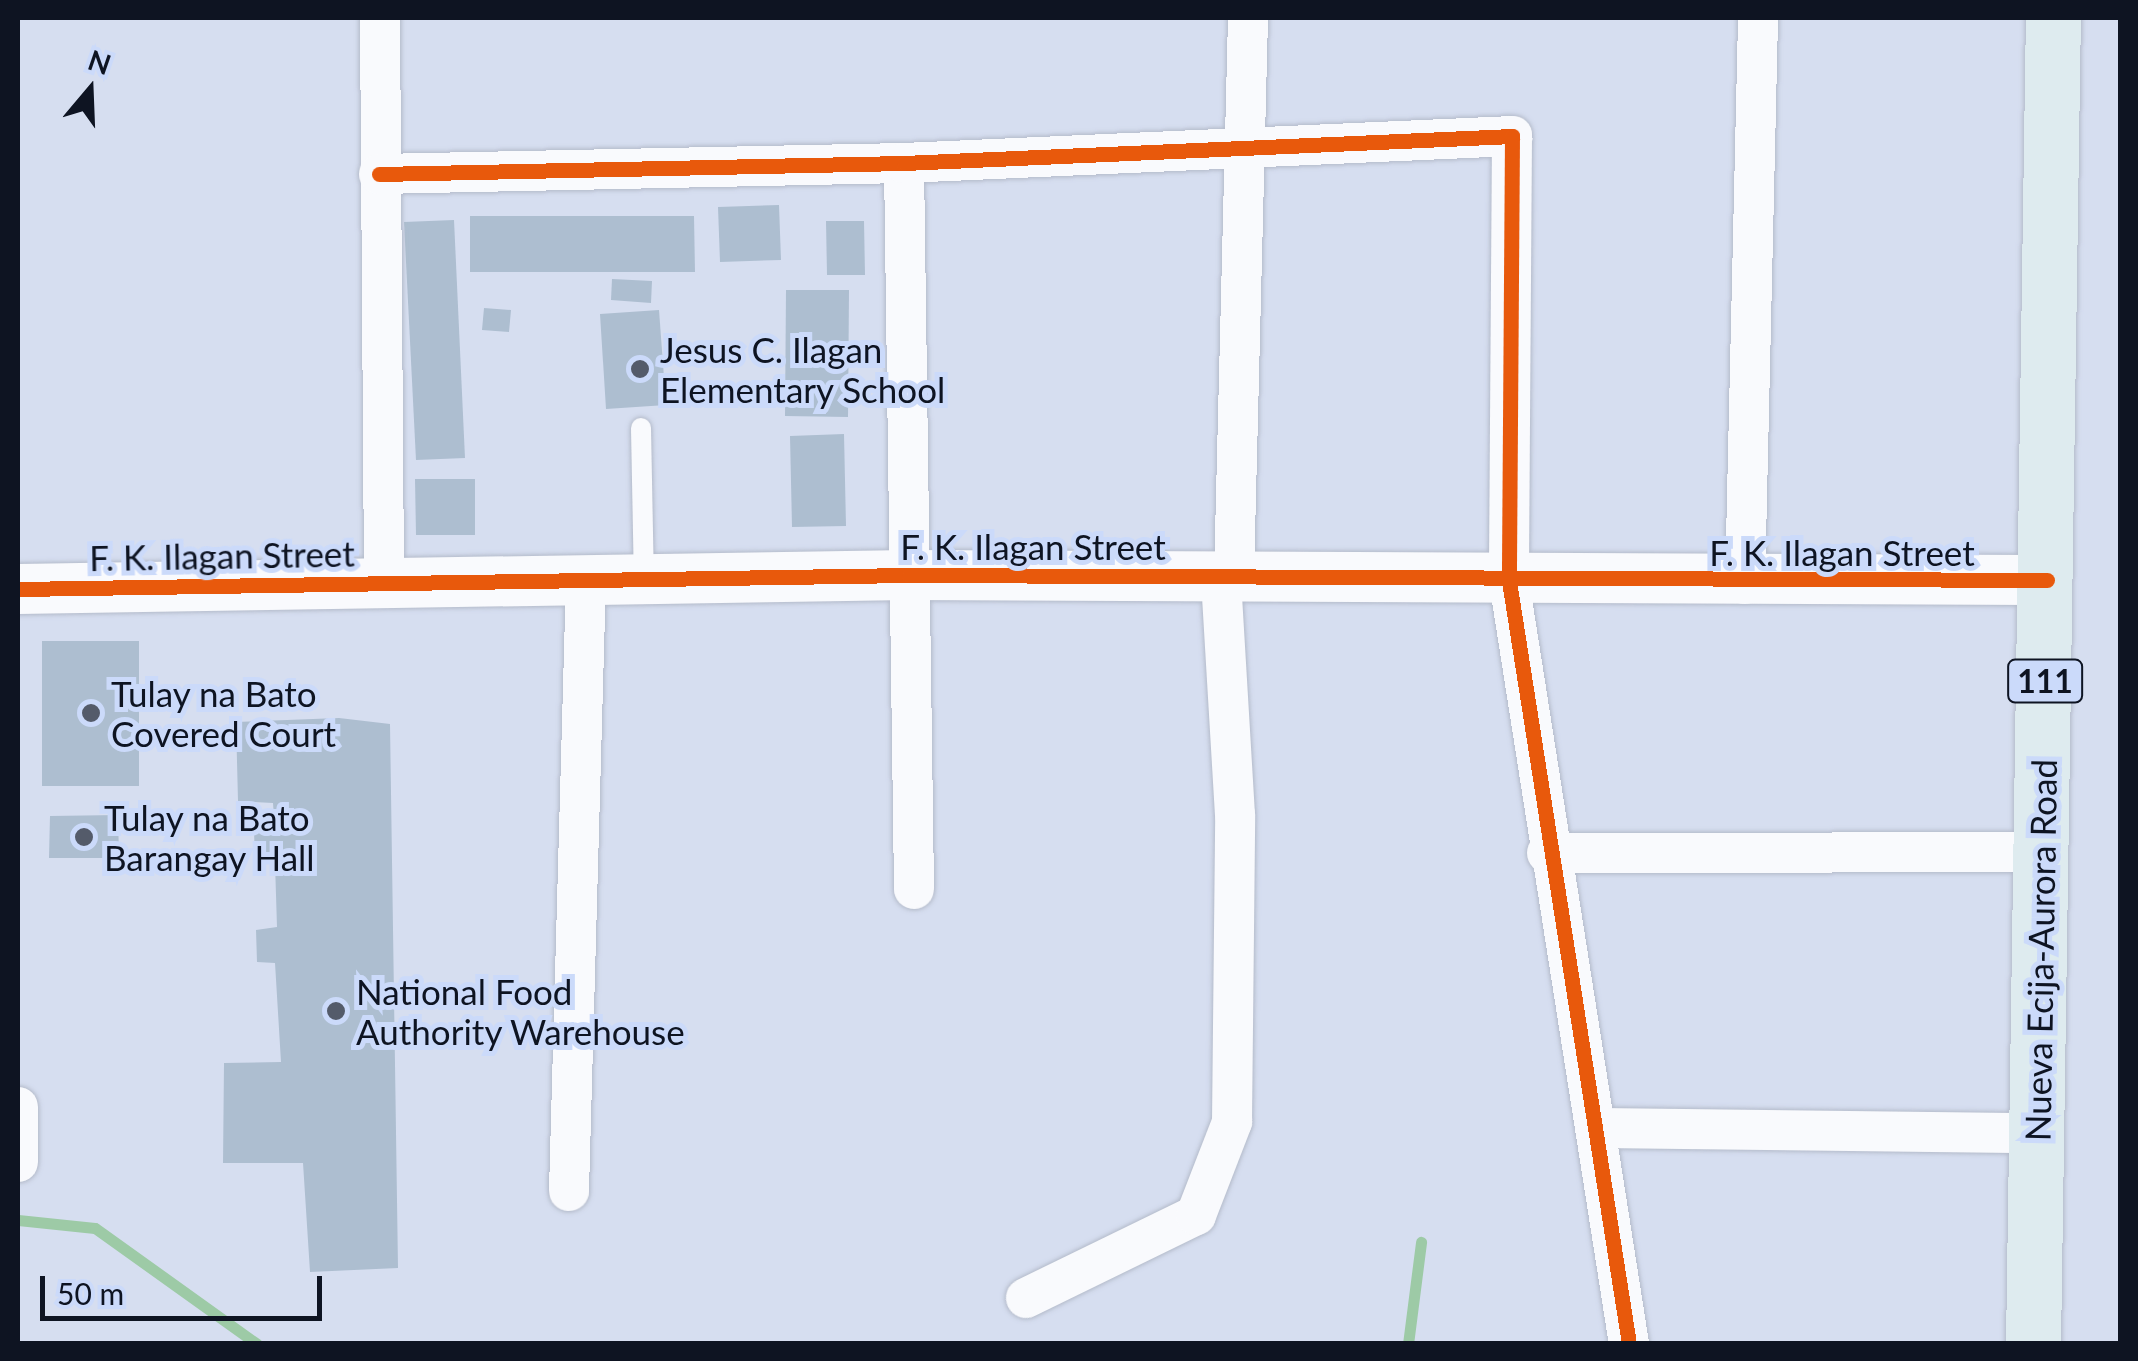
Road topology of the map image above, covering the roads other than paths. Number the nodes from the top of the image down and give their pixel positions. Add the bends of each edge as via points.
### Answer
1 (380, 18) edge
2 (1248, 18) edge
3 (1758, 18) edge
4 (2053, 18) edge
5 (1246, 150) junction
6 (904, 163) junction
7 (379, 174) junction
8 (641, 428) dead end
9 (909, 575) junction
10 (1227, 577) junction
11 (586, 578) junction
12 (644, 578) junction
13 (2047, 580) junction
14 (1509, 581) junction
15 (384, 582) junction
16 (1746, 584) junction
17 (18, 589) edge
18 (2041, 852) junction
19 (1546, 853) junction
20 (914, 889) dead end
21 (18, 1107) edge
22 (1600, 1128) junction
23 (2036, 1133) junction
24 (18, 1162) edge
25 (570, 1192) dead end
26 (1026, 1298) dead end
27 (1629, 1344) edge
28 (2033, 1344) edge

1 - 7 street
2 - 5 street
3 - 16 street
4 - 13 main road, Nueva Ecija-Aurora Road / 111
5 - 6 street
5 - 10 street
5 - 14 street via 1512,136
6 - 7 street
6 - 9 street
7 - 15 street
8 - 12 lane
9 - 10 street, F. K. Ilagan Street
9 - 12 street, F. K. Ilagan Street
9 - 20 street
10 - 14 street, F. K. Ilagan Street
10 - 26 street via 1235,815 1232,1122 1196,1215
11 - 12 street, F. K. Ilagan Street
11 - 15 street, F. K. Ilagan Street
11 - 25 street
13 - 16 street, F. K. Ilagan Street
13 - 18 main road, Nueva Ecija-Aurora Road / 111
14 - 16 street, F. K. Ilagan Street
14 - 19 street
15 - 17 street, F. K. Ilagan Street
18 - 19 street
18 - 23 main road, Nueva Ecija-Aurora Road / 111
19 - 22 street
21 - 24 street
22 - 23 street
22 - 27 street
23 - 28 main road, Nueva Ecija-Aurora Road / 111

